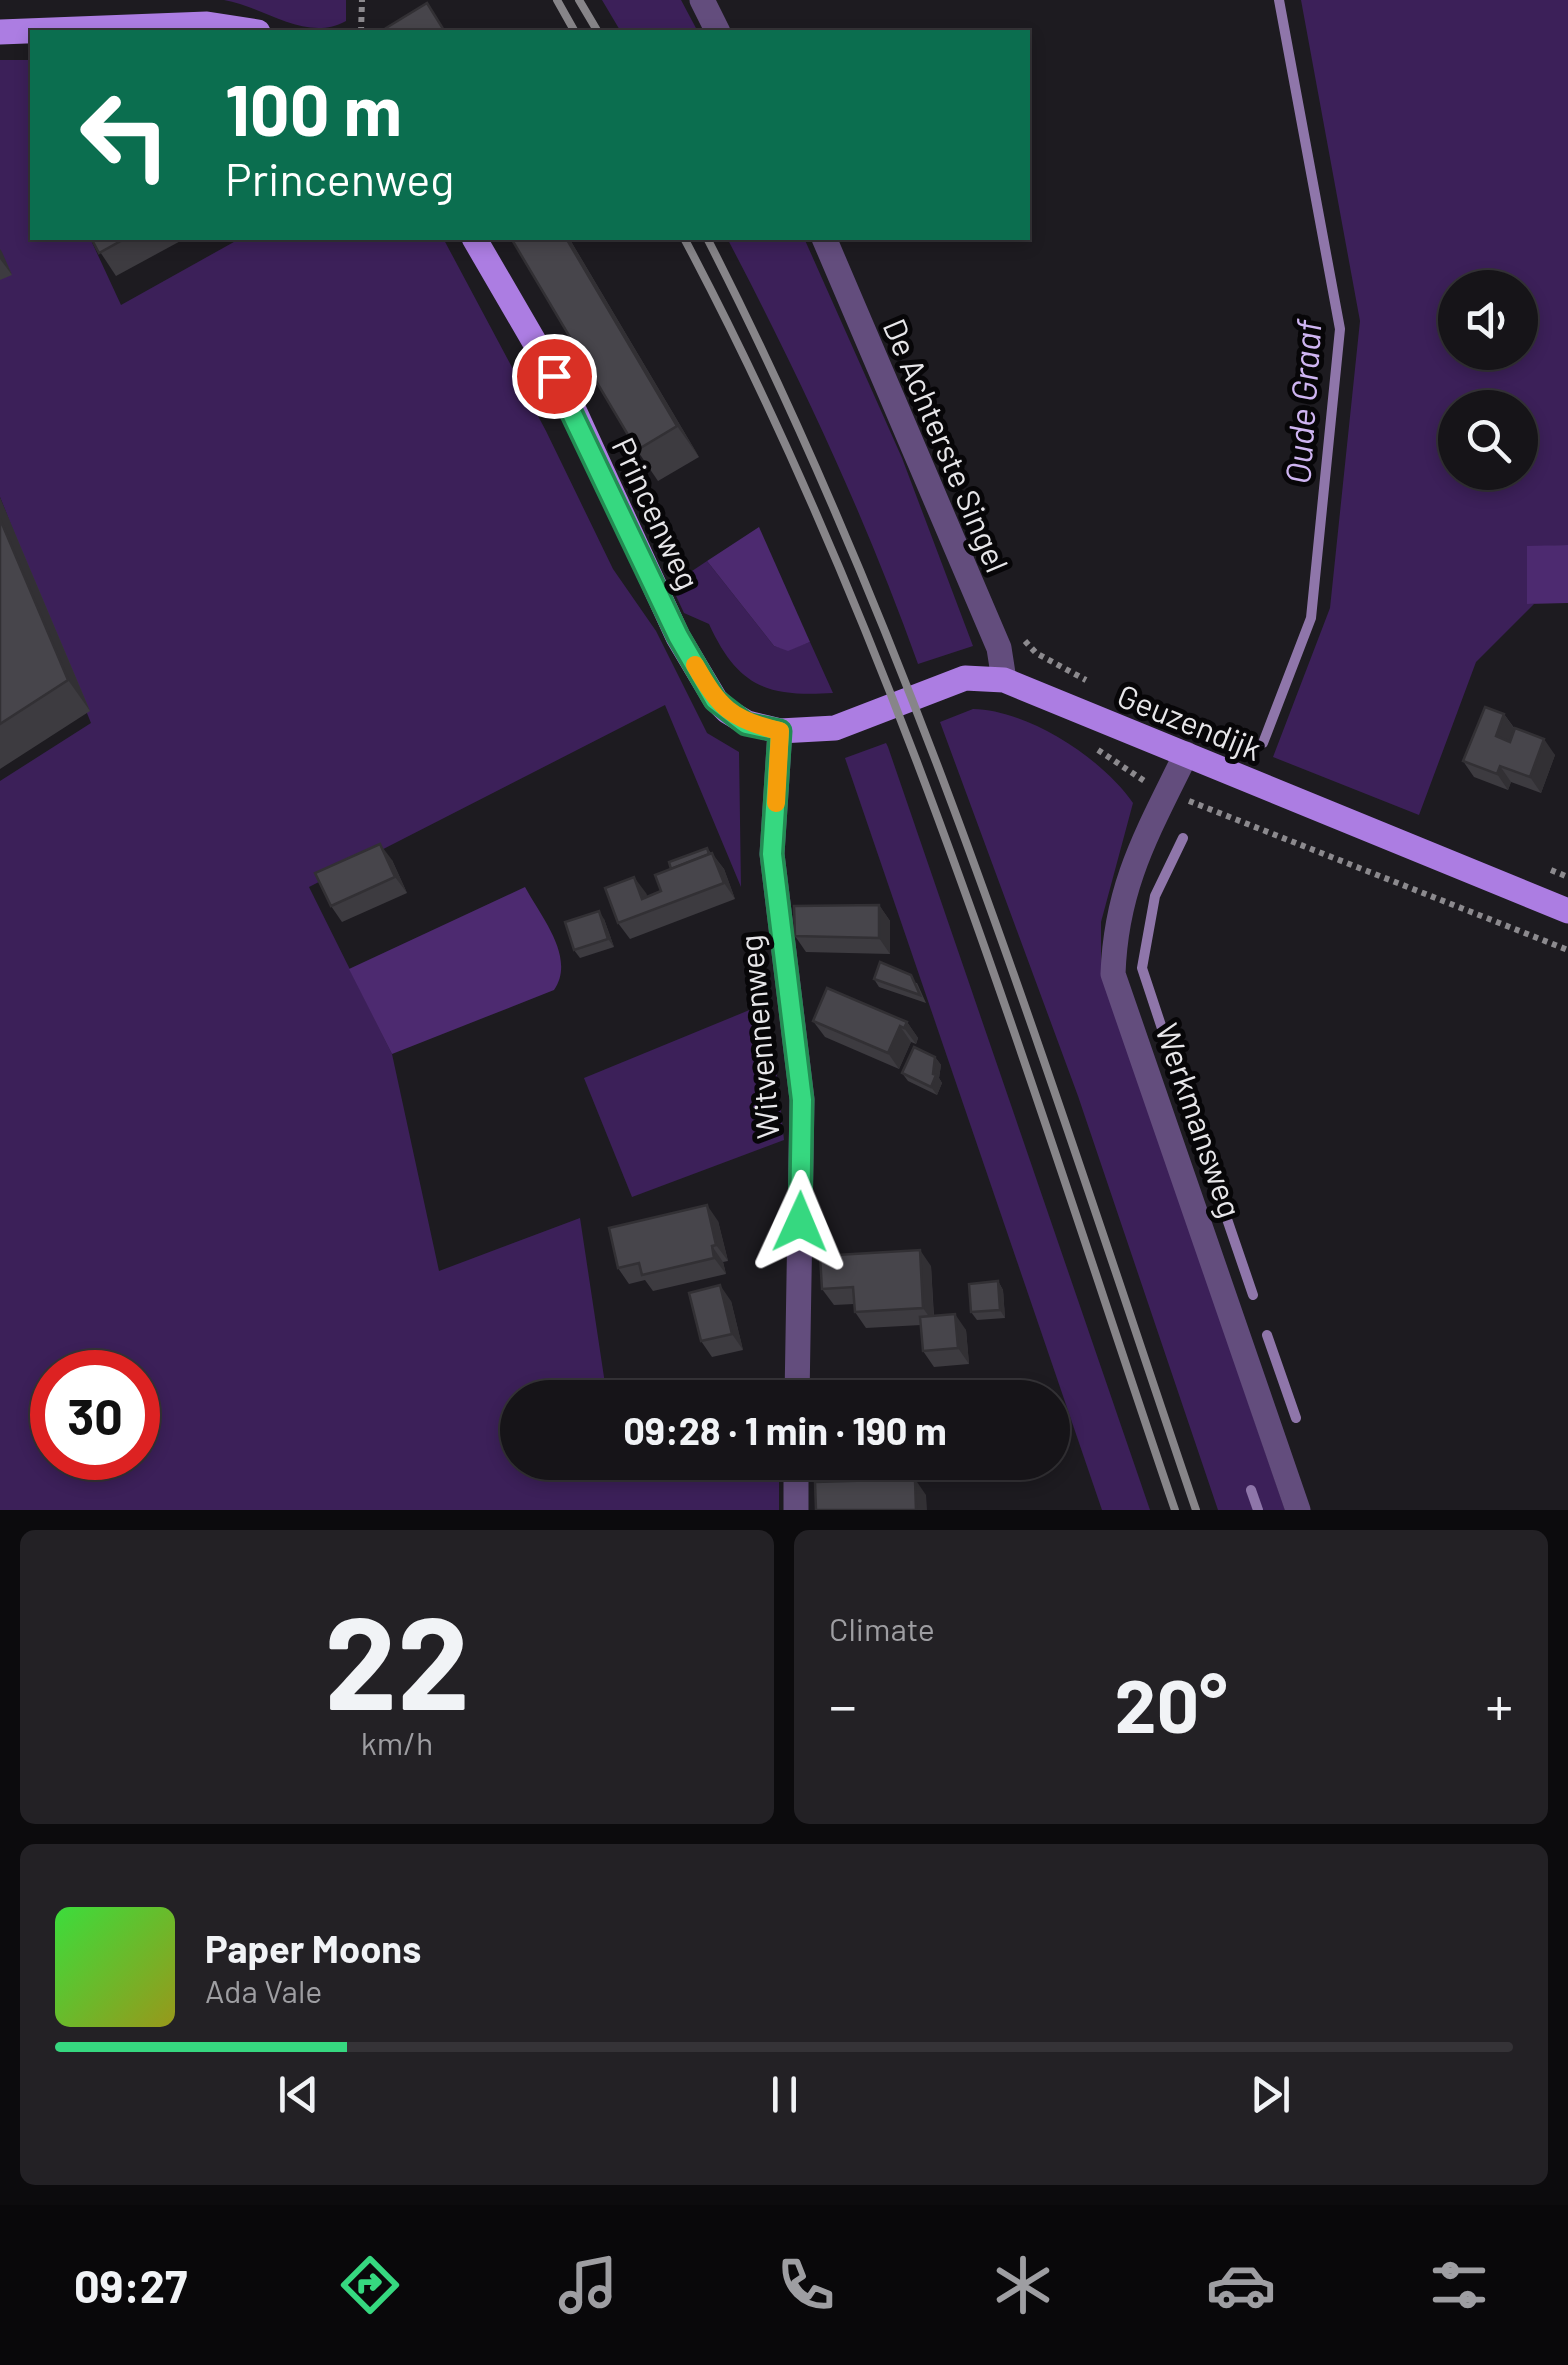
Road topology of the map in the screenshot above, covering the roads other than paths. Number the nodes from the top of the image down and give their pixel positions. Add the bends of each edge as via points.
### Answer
1 (702, 0) edge
2 (52, 30) edge
3 (246, 30) edge
4 (717, 30) edge
5 (30, 31) edge
6 (0, 32) edge
7 (475, 240) edge
8 (825, 240) edge
9 (1004, 680) junction
10 (780, 731) junction
11 (1186, 754) junction
12 (1568, 911) edge
13 (797, 1380) edge
14 (796, 1480) edge
15 (796, 1510) edge
16 (1298, 1510) edge

1 - 4 street
2 - 3 main road via 208,24
5 - 6 main road
7 - 10 main road, Princenweg via 574,410 678,636 715,700 746,724
8 - 9 street, De Achterste Singel via 999,648
9 - 10 main road, Geuzendijk via 965,678 835,728
9 - 11 main road, Geuzendijk
10 - 13 street, Witvennenweg via 772,854 802,1100
11 - 12 main road, Geuzendijk
11 - 16 street, Werkmansweg via 1134,862 1115,922 1113,974
14 - 15 street

